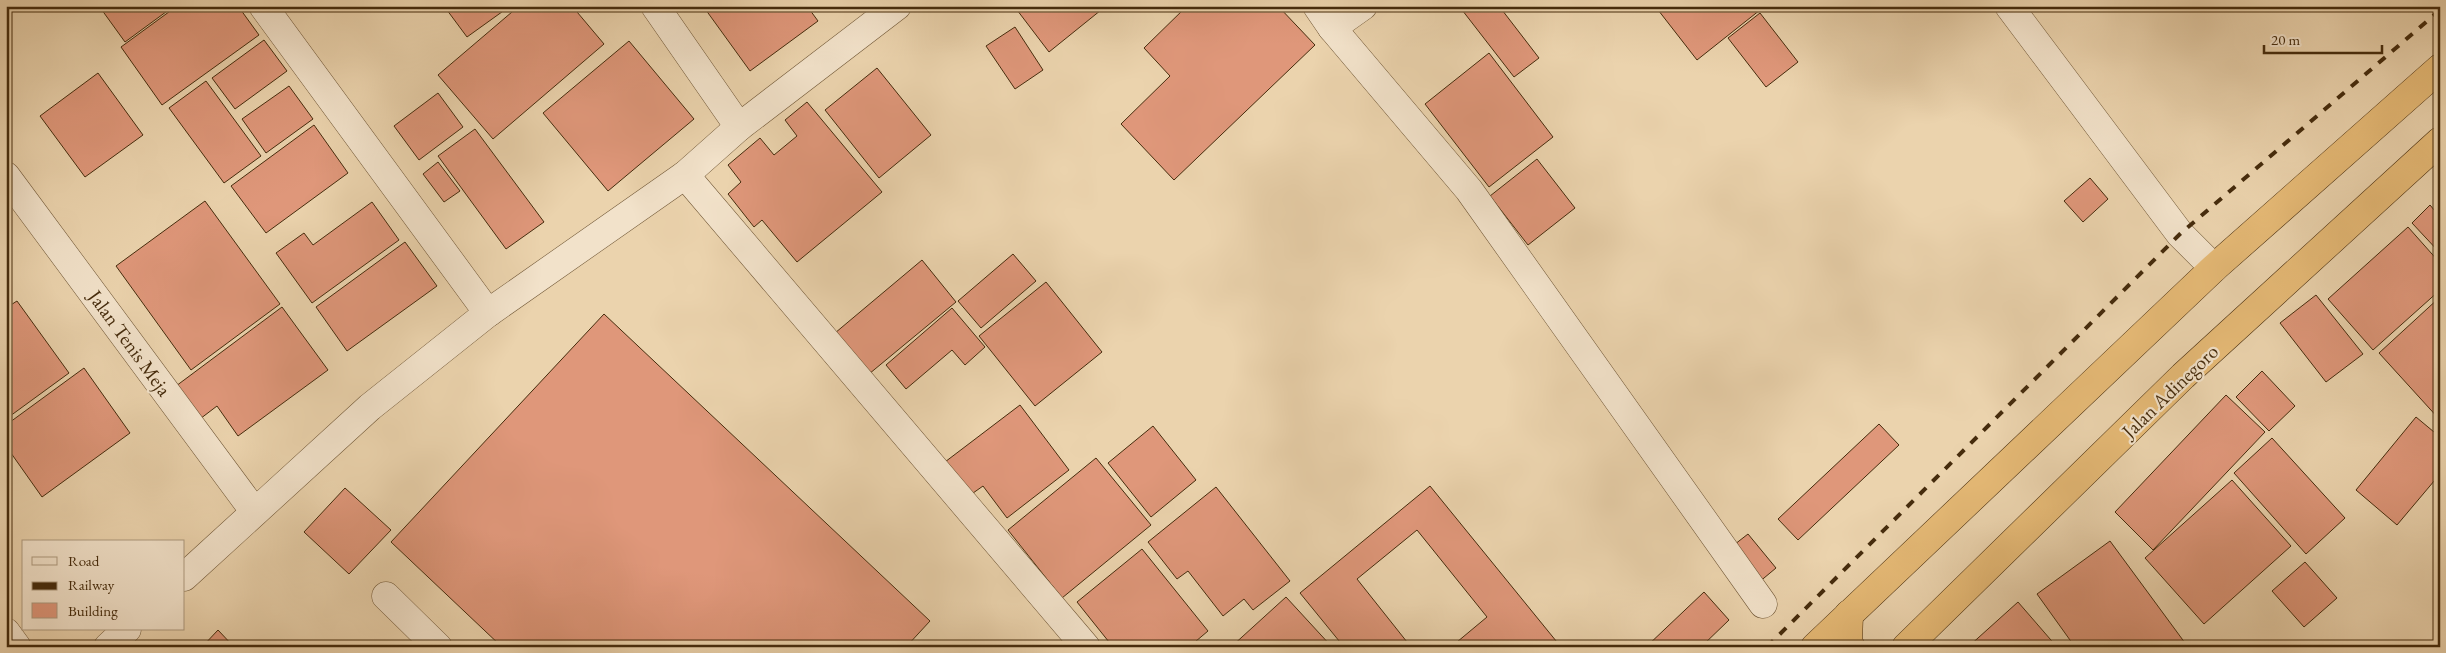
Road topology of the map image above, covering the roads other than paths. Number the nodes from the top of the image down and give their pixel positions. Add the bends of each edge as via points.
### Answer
1 (263, 6) edge
2 (655, 6) edge
3 (897, 6) edge
4 (1317, 6) edge
5 (1363, 6) edge
6 (2009, 6) edge
7 (1332, 28) junction
8 (2440, 68) edge
9 (739, 126) junction
10 (2439, 145) edge
11 (685, 175) junction
12 (6, 176) edge
13 (2214, 268) junction
14 (488, 313) junction
15 (254, 511) junction
16 (185, 576) edge
17 (386, 596) dead end
18 (1763, 604) dead end
19 (1849, 614) junction
20 (126, 630) edge
21 (6, 632) edge
22 (17, 647) edge
23 (108, 647) edge
24 (438, 647) edge
25 (1086, 647) edge
26 (1815, 647) edge
27 (1851, 647) edge
28 (1906, 647) edge

1 - 14 street
2 - 9 street
3 - 9 street
4 - 7 street
5 - 7 street
6 - 13 street via 2180,234
7 - 18 street via 1469,190
8 - 13 highway
9 - 11 street
10 - 28 highway, Jalan Adinegoro via 2184,376
11 - 14 street
11 - 25 street
12 - 15 street, Jalan Tenis Meja
13 - 19 highway
14 - 15 street via 370,407
15 - 16 street
17 - 24 street
19 - 26 highway
19 - 27 highway via 1848,643
20 - 23 street
21 - 22 street

